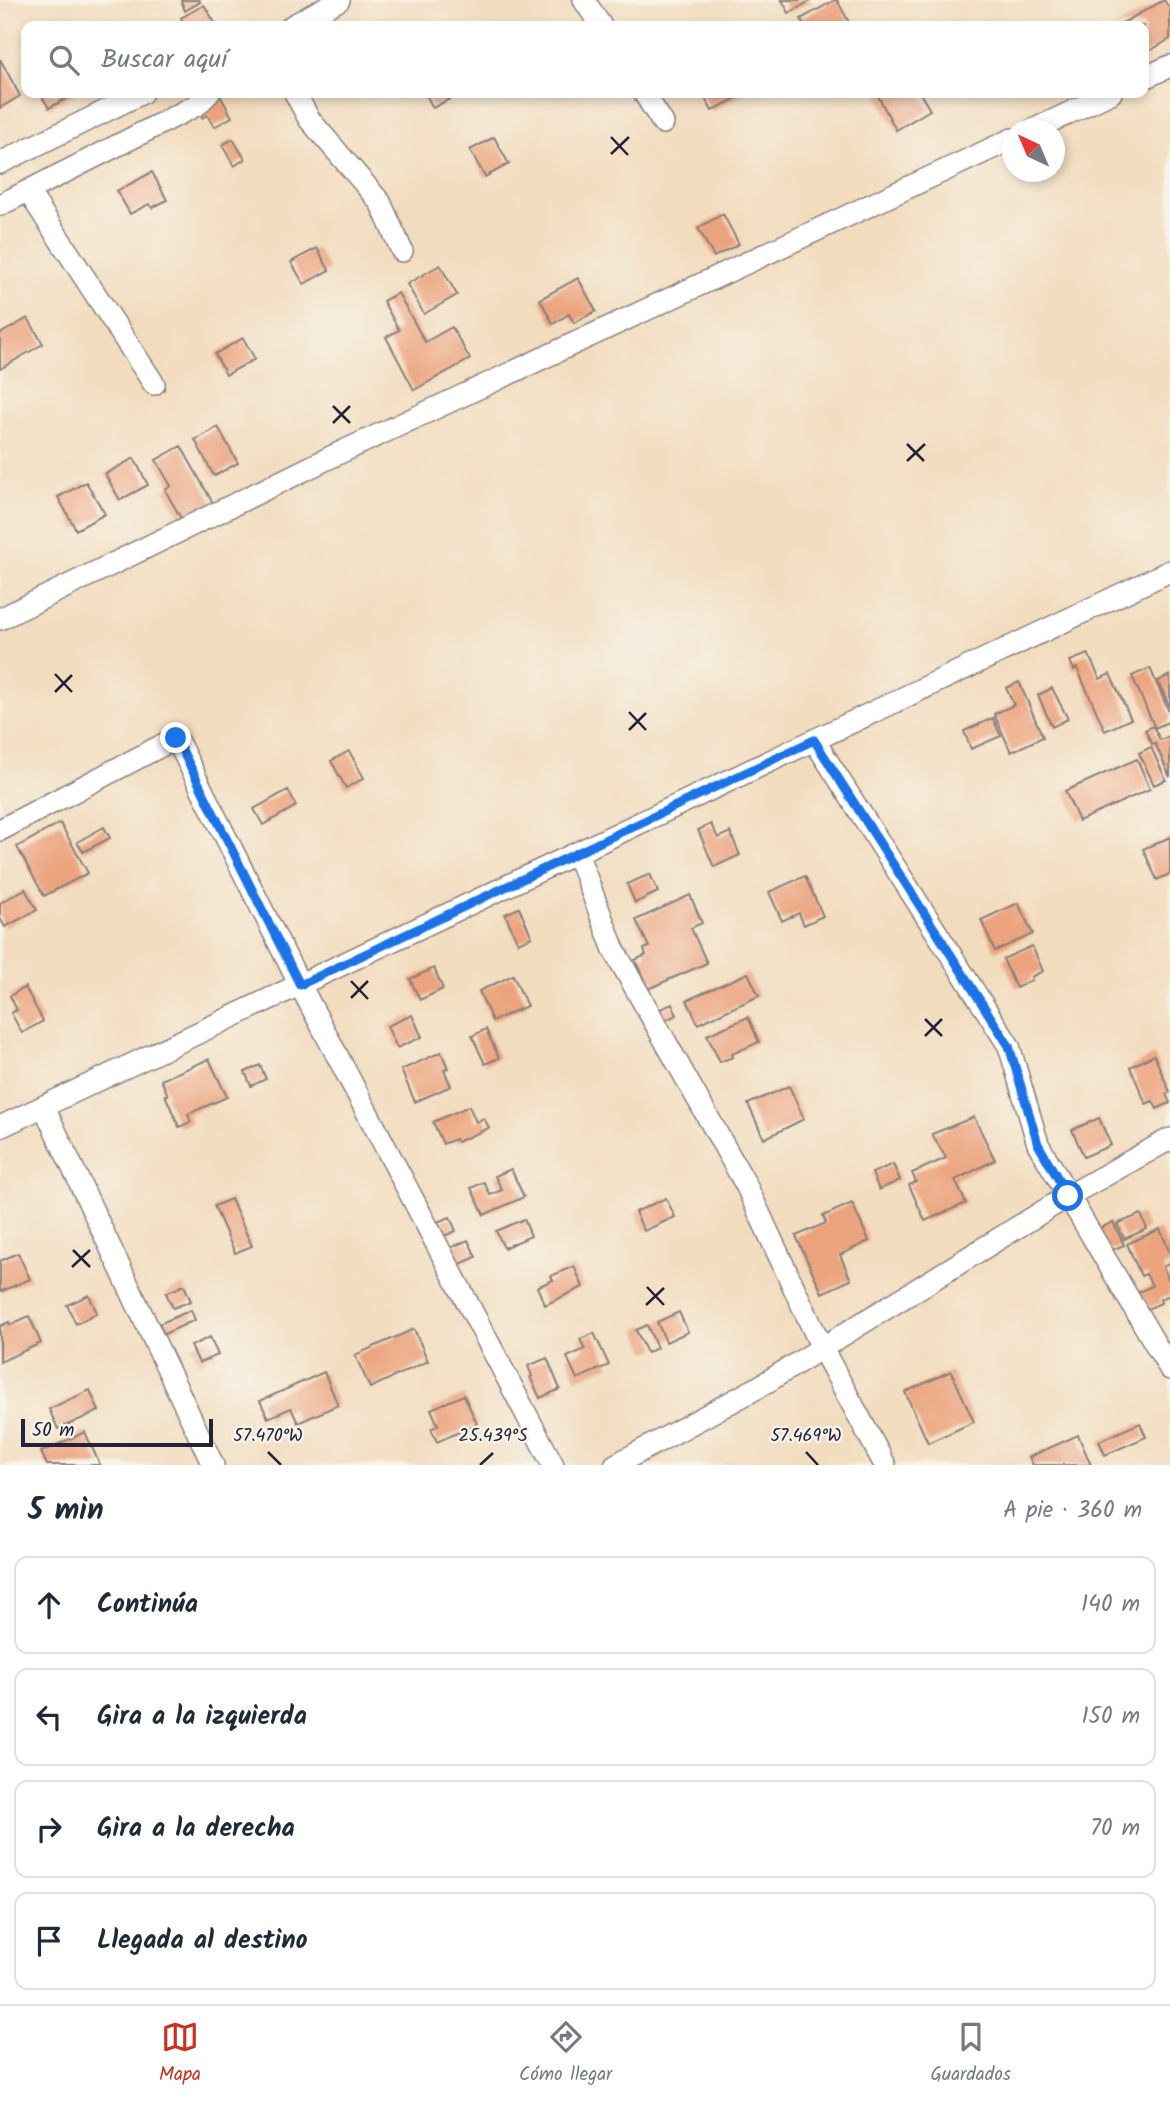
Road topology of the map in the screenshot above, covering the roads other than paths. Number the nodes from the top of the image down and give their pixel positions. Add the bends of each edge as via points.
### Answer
1 (339, 0) edge
2 (584, 0) edge
3 (301, 21) edge
4 (598, 21) edge
5 (1170, 66) edge
6 (1149, 76) edge
7 (132, 98) edge
8 (205, 98) edge
9 (298, 98) edge
10 (647, 98) edge
11 (1100, 98) edge
12 (1056, 119) edge
13 (663, 123) dead end
14 (1002, 144) edge
15 (0, 163) edge
16 (28, 191) junction
17 (0, 205) edge
18 (402, 251) dead end
19 (154, 384) dead end
20 (1170, 571) edge
21 (0, 619) edge
22 (814, 740) junction
23 (0, 830) edge
24 (578, 853) junction
25 (300, 985) junction
26 (44, 1107) junction
27 (0, 1127) edge
28 (1170, 1139) edge
29 (1068, 1196) junction
30 (822, 1348) junction
31 (1170, 1369) edge
32 (213, 1465) edge
33 (553, 1465) edge
34 (615, 1465) edge
35 (885, 1465) edge

1 - 3 street
2 - 4 street
5 - 6 street
7 - 15 street
8 - 16 street via 198,106
9 - 18 street via 309,120 380,202
10 - 13 street
11 - 12 street
14 - 21 street via 333,456
16 - 17 street
16 - 19 street
20 - 22 street
22 - 24 street
22 - 29 street via 1009,1046 1038,1144
23 - 25 street via 176,738
24 - 25 street
24 - 30 street via 614,950 746,1185
25 - 26 street
25 - 33 street
26 - 27 street
26 - 32 street
28 - 29 street
29 - 30 street
29 - 31 street
30 - 34 street
30 - 35 street

